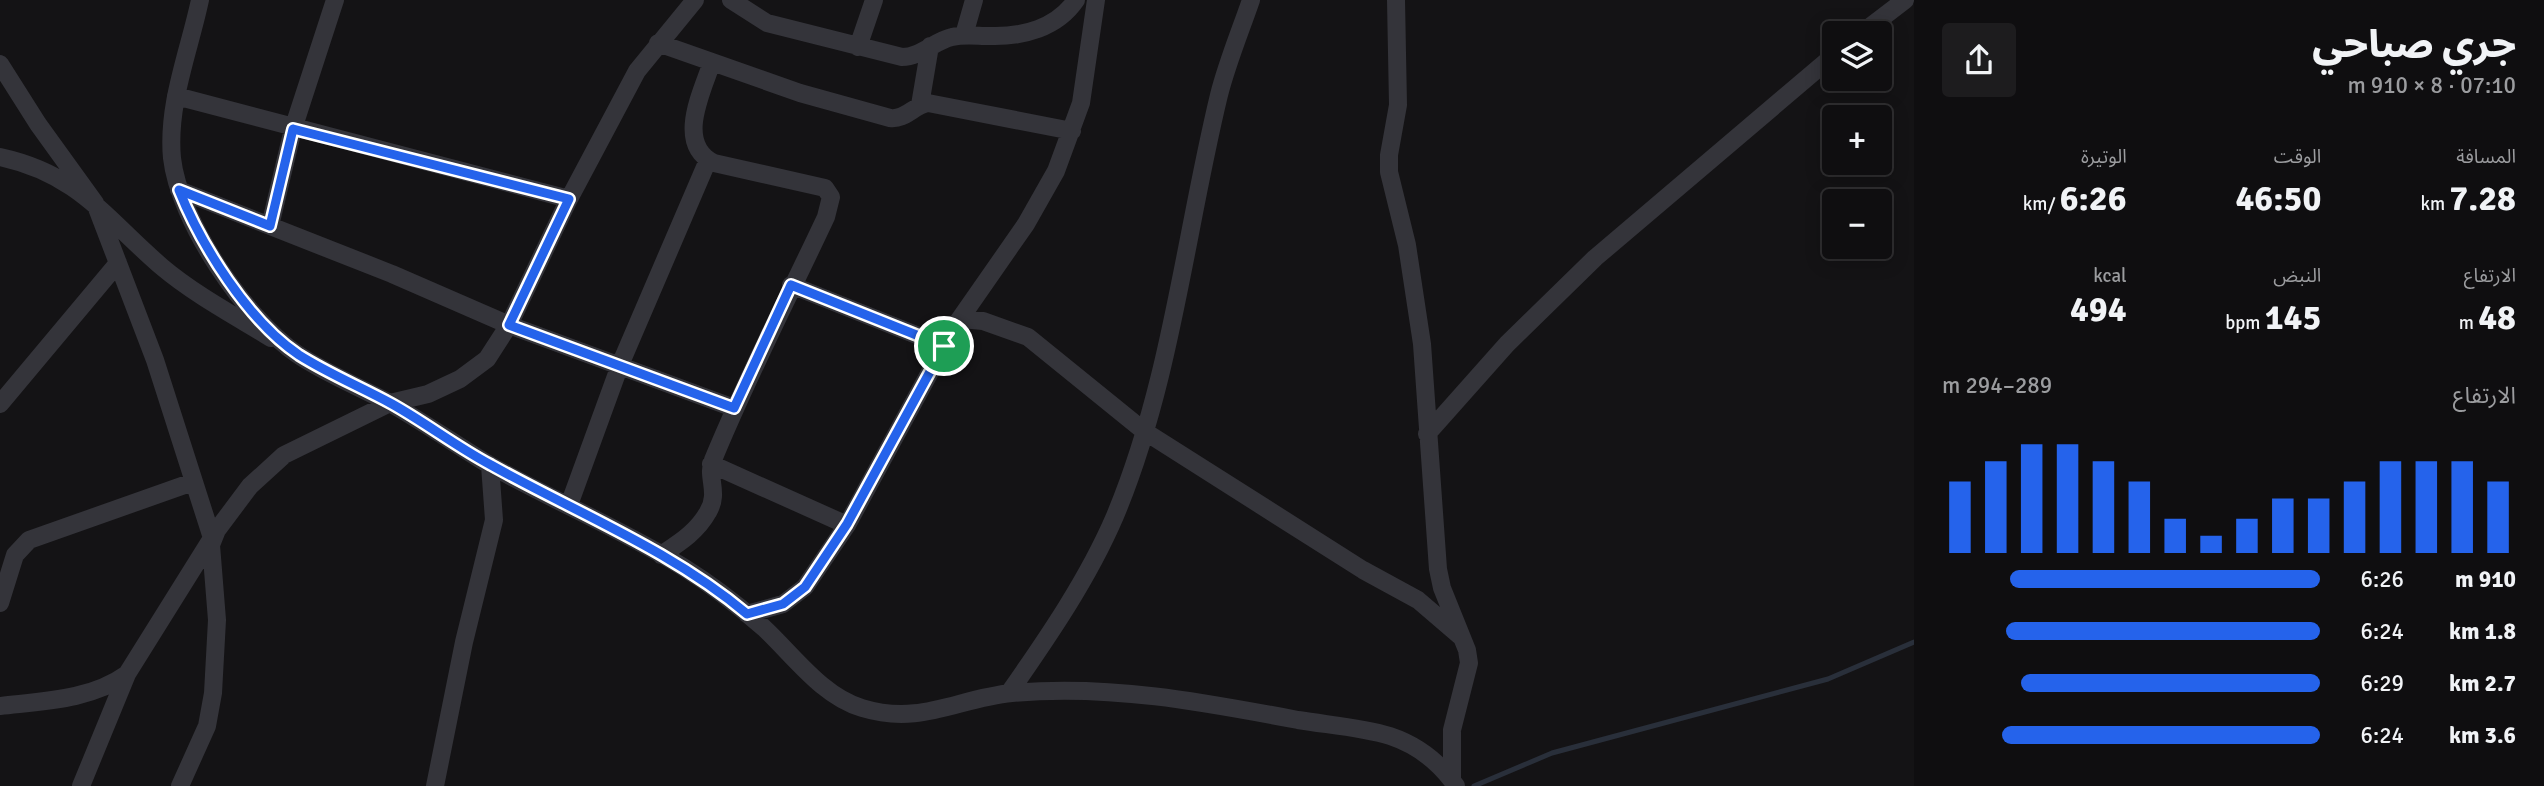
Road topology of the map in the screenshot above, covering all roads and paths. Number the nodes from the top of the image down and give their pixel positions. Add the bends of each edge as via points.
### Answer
1 (200, 0) edge
2 (335, 0) edge
3 (695, 0) edge
4 (731, 0) edge
5 (874, 0) edge
6 (974, 0) edge
7 (1076, 0) edge
8 (1096, 0) edge
9 (1251, 0) edge
10 (1396, 0) edge
11 (1905, 0) edge
12 (1878, 21) edge
13 (964, 35) junction
14 (657, 43) junction
15 (930, 46) junction
16 (858, 47) junction
17 (712, 62) junction
18 (0, 64) edge
19 (1822, 65) edge
20 (176, 96) junction
21 (920, 105) junction
22 (293, 129) junction
23 (1072, 131) junction
24 (0, 157) edge
25 (708, 160) junction
26 (179, 190) junction
27 (569, 199) junction
28 (95, 203) junction
29 (270, 226) junction
30 (118, 263) junction
31 (791, 285) junction
32 (961, 319) junction
33 (509, 325) junction
34 (944, 346) junction
35 (297, 354) junction
36 (620, 365) junction
37 (390, 403) junction
38 (0, 404) edge
39 (734, 408) junction
40 (1144, 431) junction
41 (1427, 433) junction
42 (711, 464) junction
43 (490, 465) junction
44 (193, 482) junction
45 (569, 505) junction
46 (847, 524) junction
47 (212, 538) junction
48 (661, 555) junction
49 (0, 603) edge
50 (747, 614) junction
51 (1463, 638) junction
52 (127, 674) junction
53 (1009, 693) junction
54 (0, 706) edge
55 (1454, 784) edge
56 (81, 786) edge
57 (180, 786) edge
58 (435, 786) edge

1 - 20 street
2 - 22 street
3 - 14 street
4 - 16 street via 767,23
5 - 16 street
6 - 13 street
7 - 13 street via 1063,17 1042,28 1019,34
8 - 23 street via 1089,64
9 - 40 street via 1220,94
10 - 41 street via 1398,105 1389,172 1415,293
11 - 12 street
13 - 15 street
14 - 17 street
14 - 27 street via 631,80
15 - 16 street via 908,57
15 - 21 street
17 - 21 street via 890,118 902,117
17 - 25 street via 693,127 696,147
18 - 28 street
19 - 41 street via 1569,282
20 - 22 street
20 - 26 street via 171,132
21 - 23 street via 938,104
22 - 27 street
22 - 29 street
23 - 32 street via 1056,172 1026,224
24 - 28 street via 68,183
25 - 31 street via 829,190 827,217
25 - 36 street
26 - 29 street
26 - 35 street via 234,288
27 - 33 street
28 - 30 street
28 - 35 street via 163,268
29 - 33 street
30 - 38 street
30 - 44 street via 155,360
31 - 34 street
31 - 39 street
32 - 34 street
32 - 40 street via 983,321 1028,337
33 - 36 street
33 - 37 street via 487,359 460,379 428,394
34 - 46 street
35 - 37 street
36 - 39 street
36 - 45 street
37 - 43 street
37 - 47 street via 275,462 250,486
39 - 42 street
40 - 51 street via 1418,600
40 - 53 street via 1099,550
41 - 51 street via 1438,569
42 - 46 street
42 - 48 street via 715,486 710,509 694,530
43 - 45 street
43 - 58 street via 495,520
44 - 47 street
44 - 49 street via 29,540 15,555
45 - 48 street
46 - 50 street via 805,587 774,608
47 - 52 street
47 - 57 street via 217,620 213,694 207,726
48 - 50 street
50 - 53 street via 825,688 858,707 925,714
51 - 55 street via 1469,663 1452,730
52 - 54 street via 109,687 88,693
52 - 56 street
53 - 55 street via 1114,692 1180,698 1391,736 1430,757

